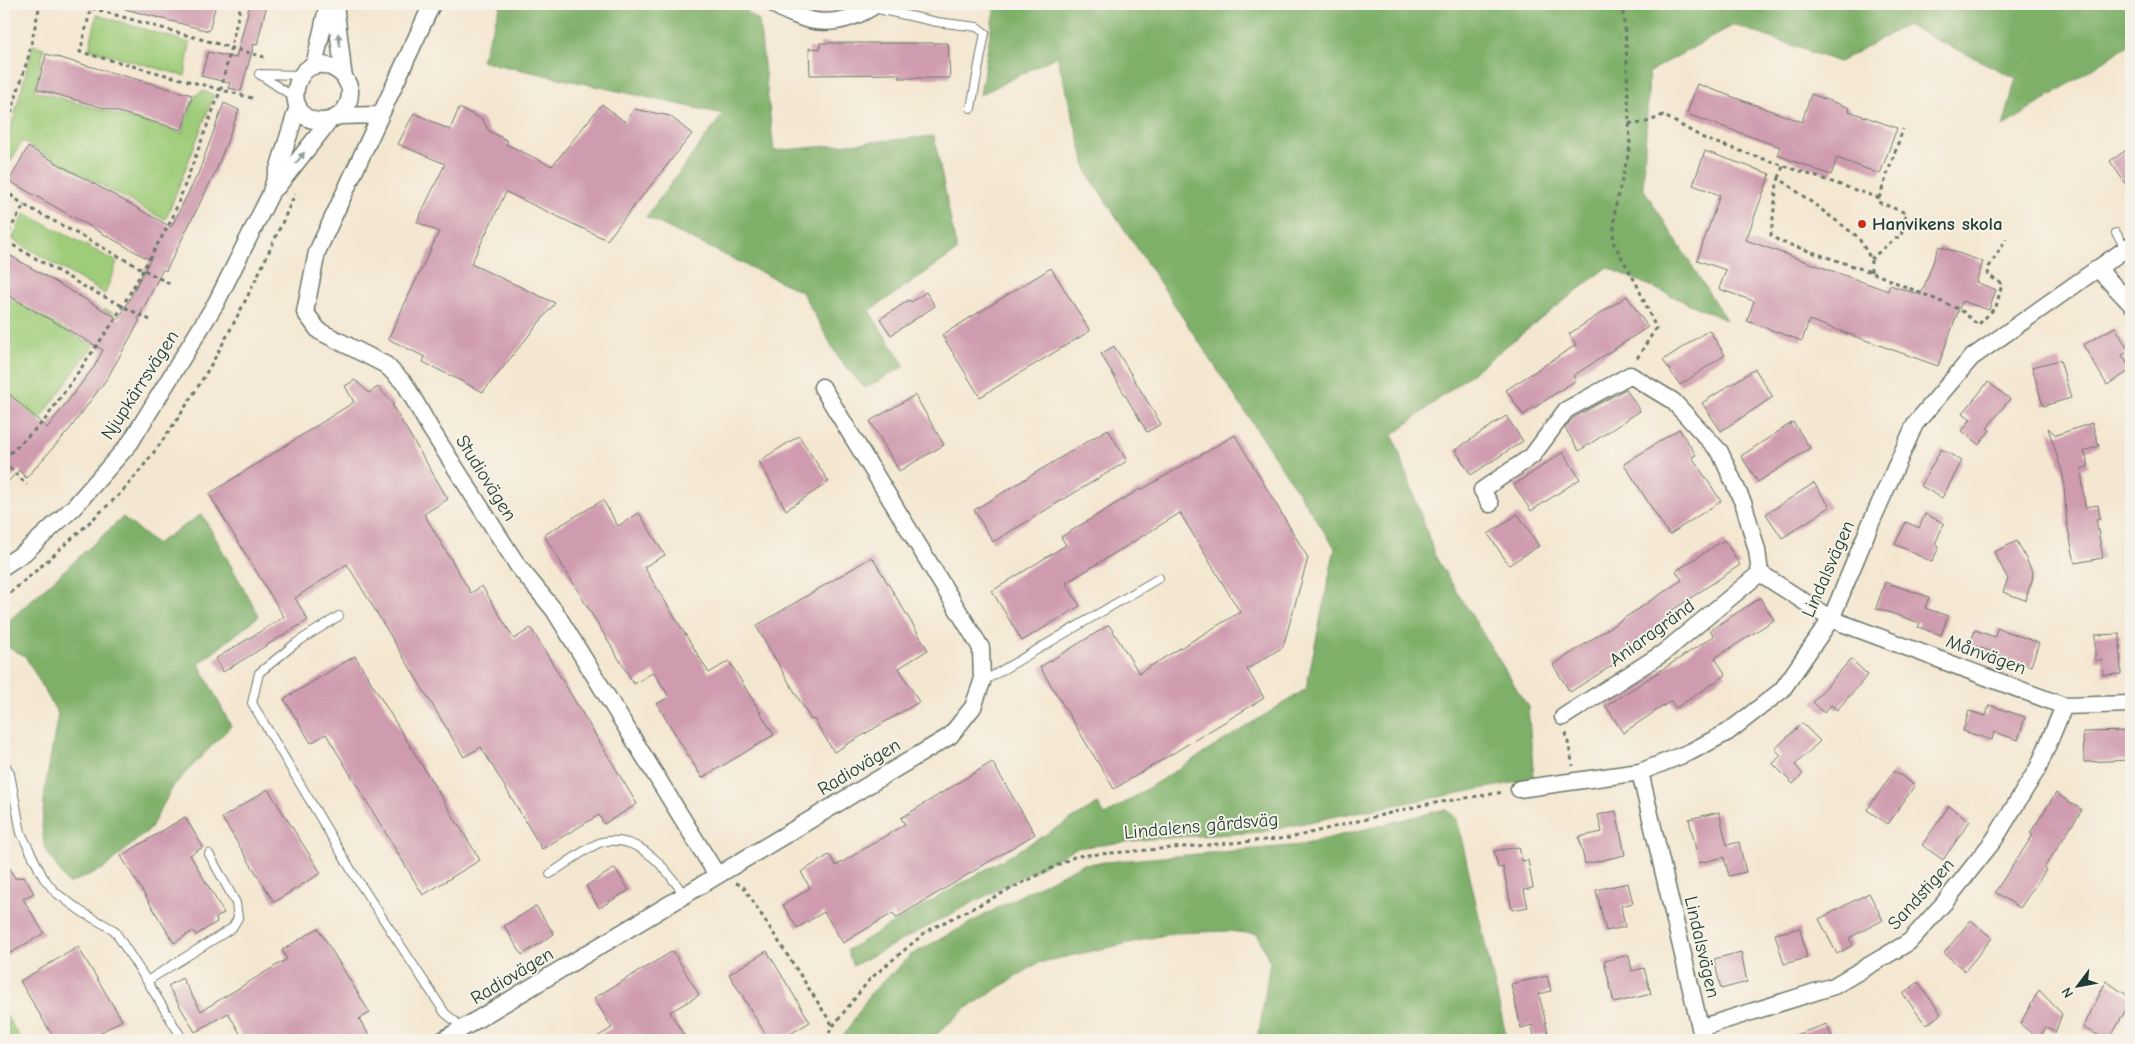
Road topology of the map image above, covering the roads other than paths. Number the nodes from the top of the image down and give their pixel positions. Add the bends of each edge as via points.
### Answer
1 (328, 4) edge
2 (334, 4) edge
3 (432, 4) edge
4 (774, 4) edge
5 (874, 6) edge
6 (308, 70) junction
7 (344, 76) junction
8 (350, 93) junction
9 (296, 102) junction
10 (971, 108) dead end
11 (379, 115) junction
12 (334, 118) junction
13 (270, 195) junction
14 (2116, 233) dead end
15 (2129, 246) edge
16 (2098, 269) junction
17 (2131, 304) edge
18 (822, 387) dead end
19 (1486, 497) dead end
20 (4, 566) edge
21 (1760, 573) junction
22 (1159, 578) dead end
23 (339, 616) dead end
24 (1831, 619) junction
25 (982, 682) junction
26 (2131, 704) edge
27 (2064, 706) junction
28 (1563, 718) road end
29 (4, 763) edge
30 (1640, 772) junction
31 (1519, 789) road end
32 (208, 854) dead end
33 (550, 874) dead end
34 (717, 875) junction
35 (684, 895) junction
36 (147, 981) junction
37 (463, 1028) junction
38 (1702, 1034) edge
39 (447, 1039) edge
40 (183, 1040) edge

1 - 6 street, Njupkärrsvägen
7 -> 2 street
3 - 11 street, Studiovägen
4 - 5 street via 810,21 827,22 860,14
5 - 10 lane via 920,18 977,27 985,33
6 - 7 street via 329,66
6 - 9 street, Njupkärrsvägen via 295,88
6 - 9 lane via 259,74
7 - 8 street
8 - 11 street
8 - 12 street, Njupkärrsvägen via 349,102
9 - 12 street via 312,119
9 - 13 street, Njupkärrsvägen
11 - 12 street
11 - 34 street, Studiovägen via 317,252 305,312 319,330 386,365 405,384 518,566 554,610
13 -> 12 street, Njupkärrsvägen
13 - 20 street, Njupkärrsvägen via 216,303 130,443 74,507 25,552
14 - 15 lane
15 - 16 street, Lindalsvägen
16 - 17 street
16 - 24 street, Lindalsvägen via 1972,358 1915,424
18 - 25 street, Radiovägen via 980,648
19 - 21 street via 1532,456 1566,410 1630,375 1673,401 1720,452 1744,505
21 - 24 street
21 - 28 street, Aniaragränd via 1663,653
22 - 25 lane
23 - 37 lane via 296,643 259,673 252,703 354,873 445,1013
24 - 27 street, Månvägen
24 - 30 street, Lindalsvägen via 1782,690 1728,732
25 - 34 street, Radiovägen via 973,707 950,736
26 - 27 street, Månvägen
27 - 38 street, Sandstigen via 2038,768 1994,840 1909,942 1834,986
29 - 36 lane via 10,774 21,833 43,877 55,892 114,930
30 - 31 street
30 - 38 street, Lindalsvägen
32 - 36 lane via 236,903 238,918 232,928
33 - 35 lane via 601,842 624,842 654,856
34 - 35 street, Radiovägen
35 - 37 street, Radiovägen
36 - 40 lane
37 - 39 street, Radiovägen

